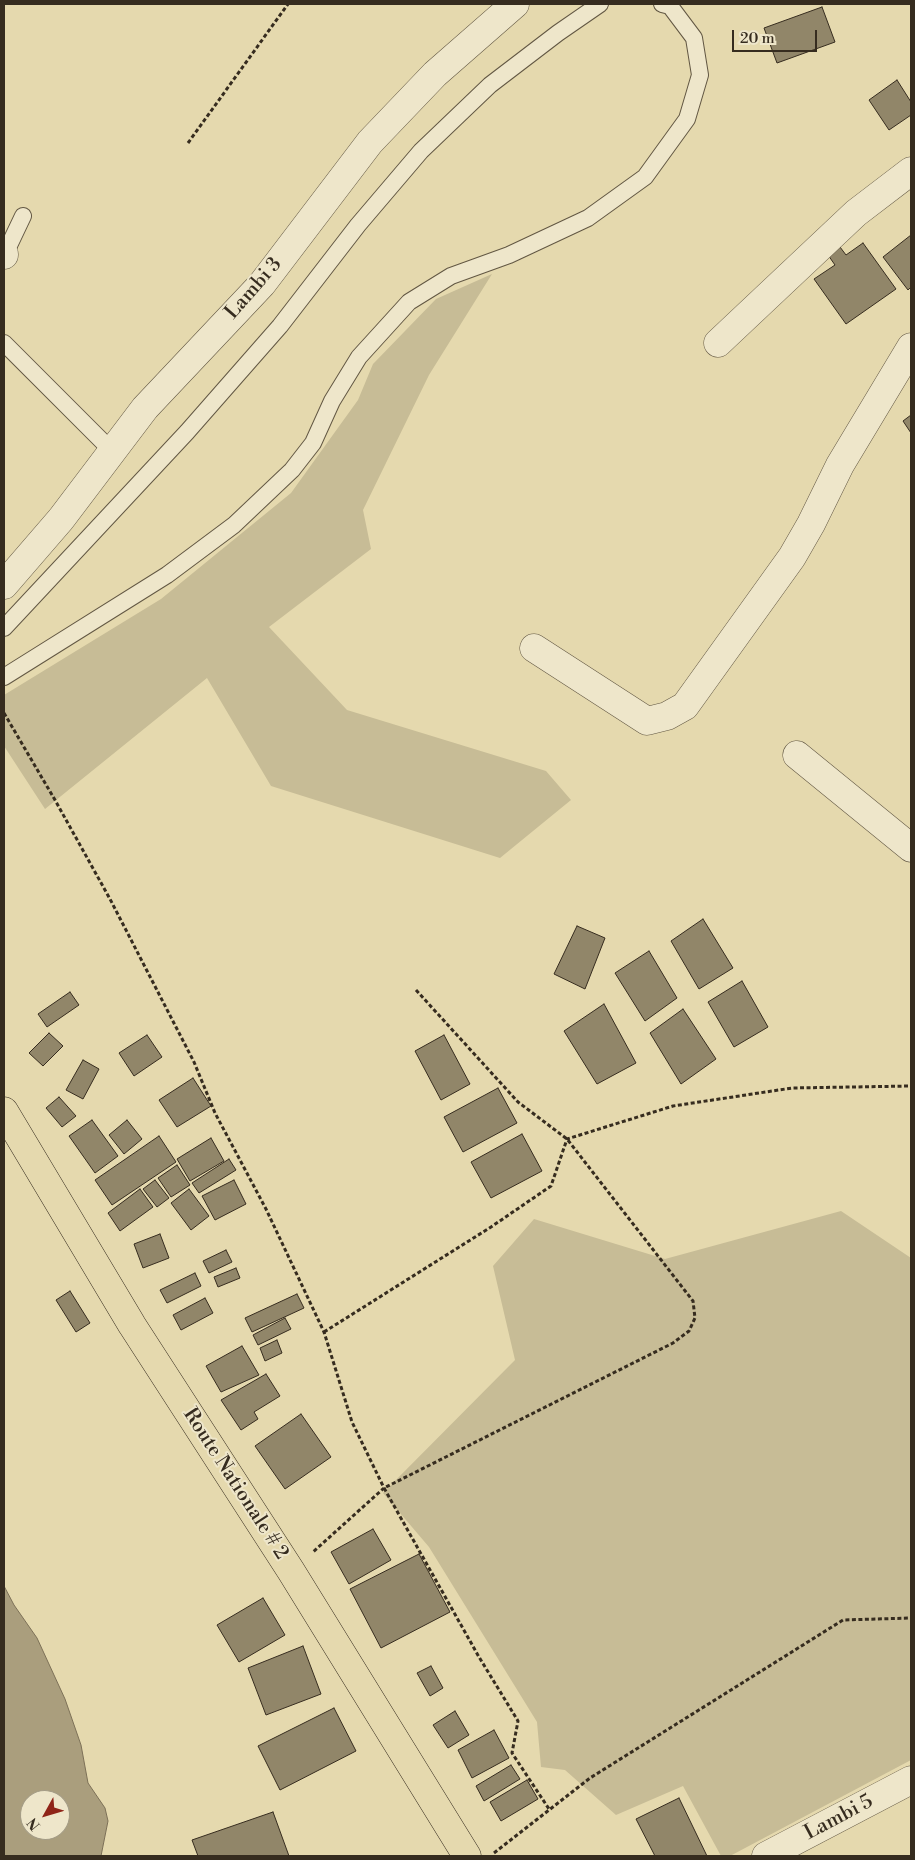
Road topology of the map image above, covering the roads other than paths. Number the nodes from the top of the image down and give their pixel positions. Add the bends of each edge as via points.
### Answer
1 (515, 4) edge
2 (600, 4) edge
3 (662, 4) edge
4 (911, 171) edge
5 (23, 216) dead end
6 (4, 255) edge
7 (4, 343) edge
8 (718, 343) dead end
9 (911, 347) edge
10 (112, 451) junction
11 (4, 584) edge
12 (4, 628) edge
13 (534, 648) dead end
14 (4, 677) edge
15 (797, 755) dead end
16 (911, 848) edge
17 (4, 1112) edge
18 (911, 1780) edge
19 (460, 1854) edge
20 (766, 1856) edge

1 - 10 street, Lambi 3 via 435,74 370,142 262,284 145,408
2 - 12 lane via 490,85 421,151 358,225 280,326 187,432
3 - 14 lane via 670,6 694,38 700,75 687,119 645,177 588,218 508,255 451,276 409,302 359,357 332,401 313,443 292,470 234,526 167,575
4 - 8 street via 856,213
5 - 6 lane
7 - 10 lane
9 - 13 street via 840,465 792,556 685,706 667,716 647,721
10 - 11 street, Lambi 3 via 61,519
15 - 16 street
17 - 19 main road, Route Nationale # 2 via 132,1325 292,1571
18 - 20 street, Lambi 5

